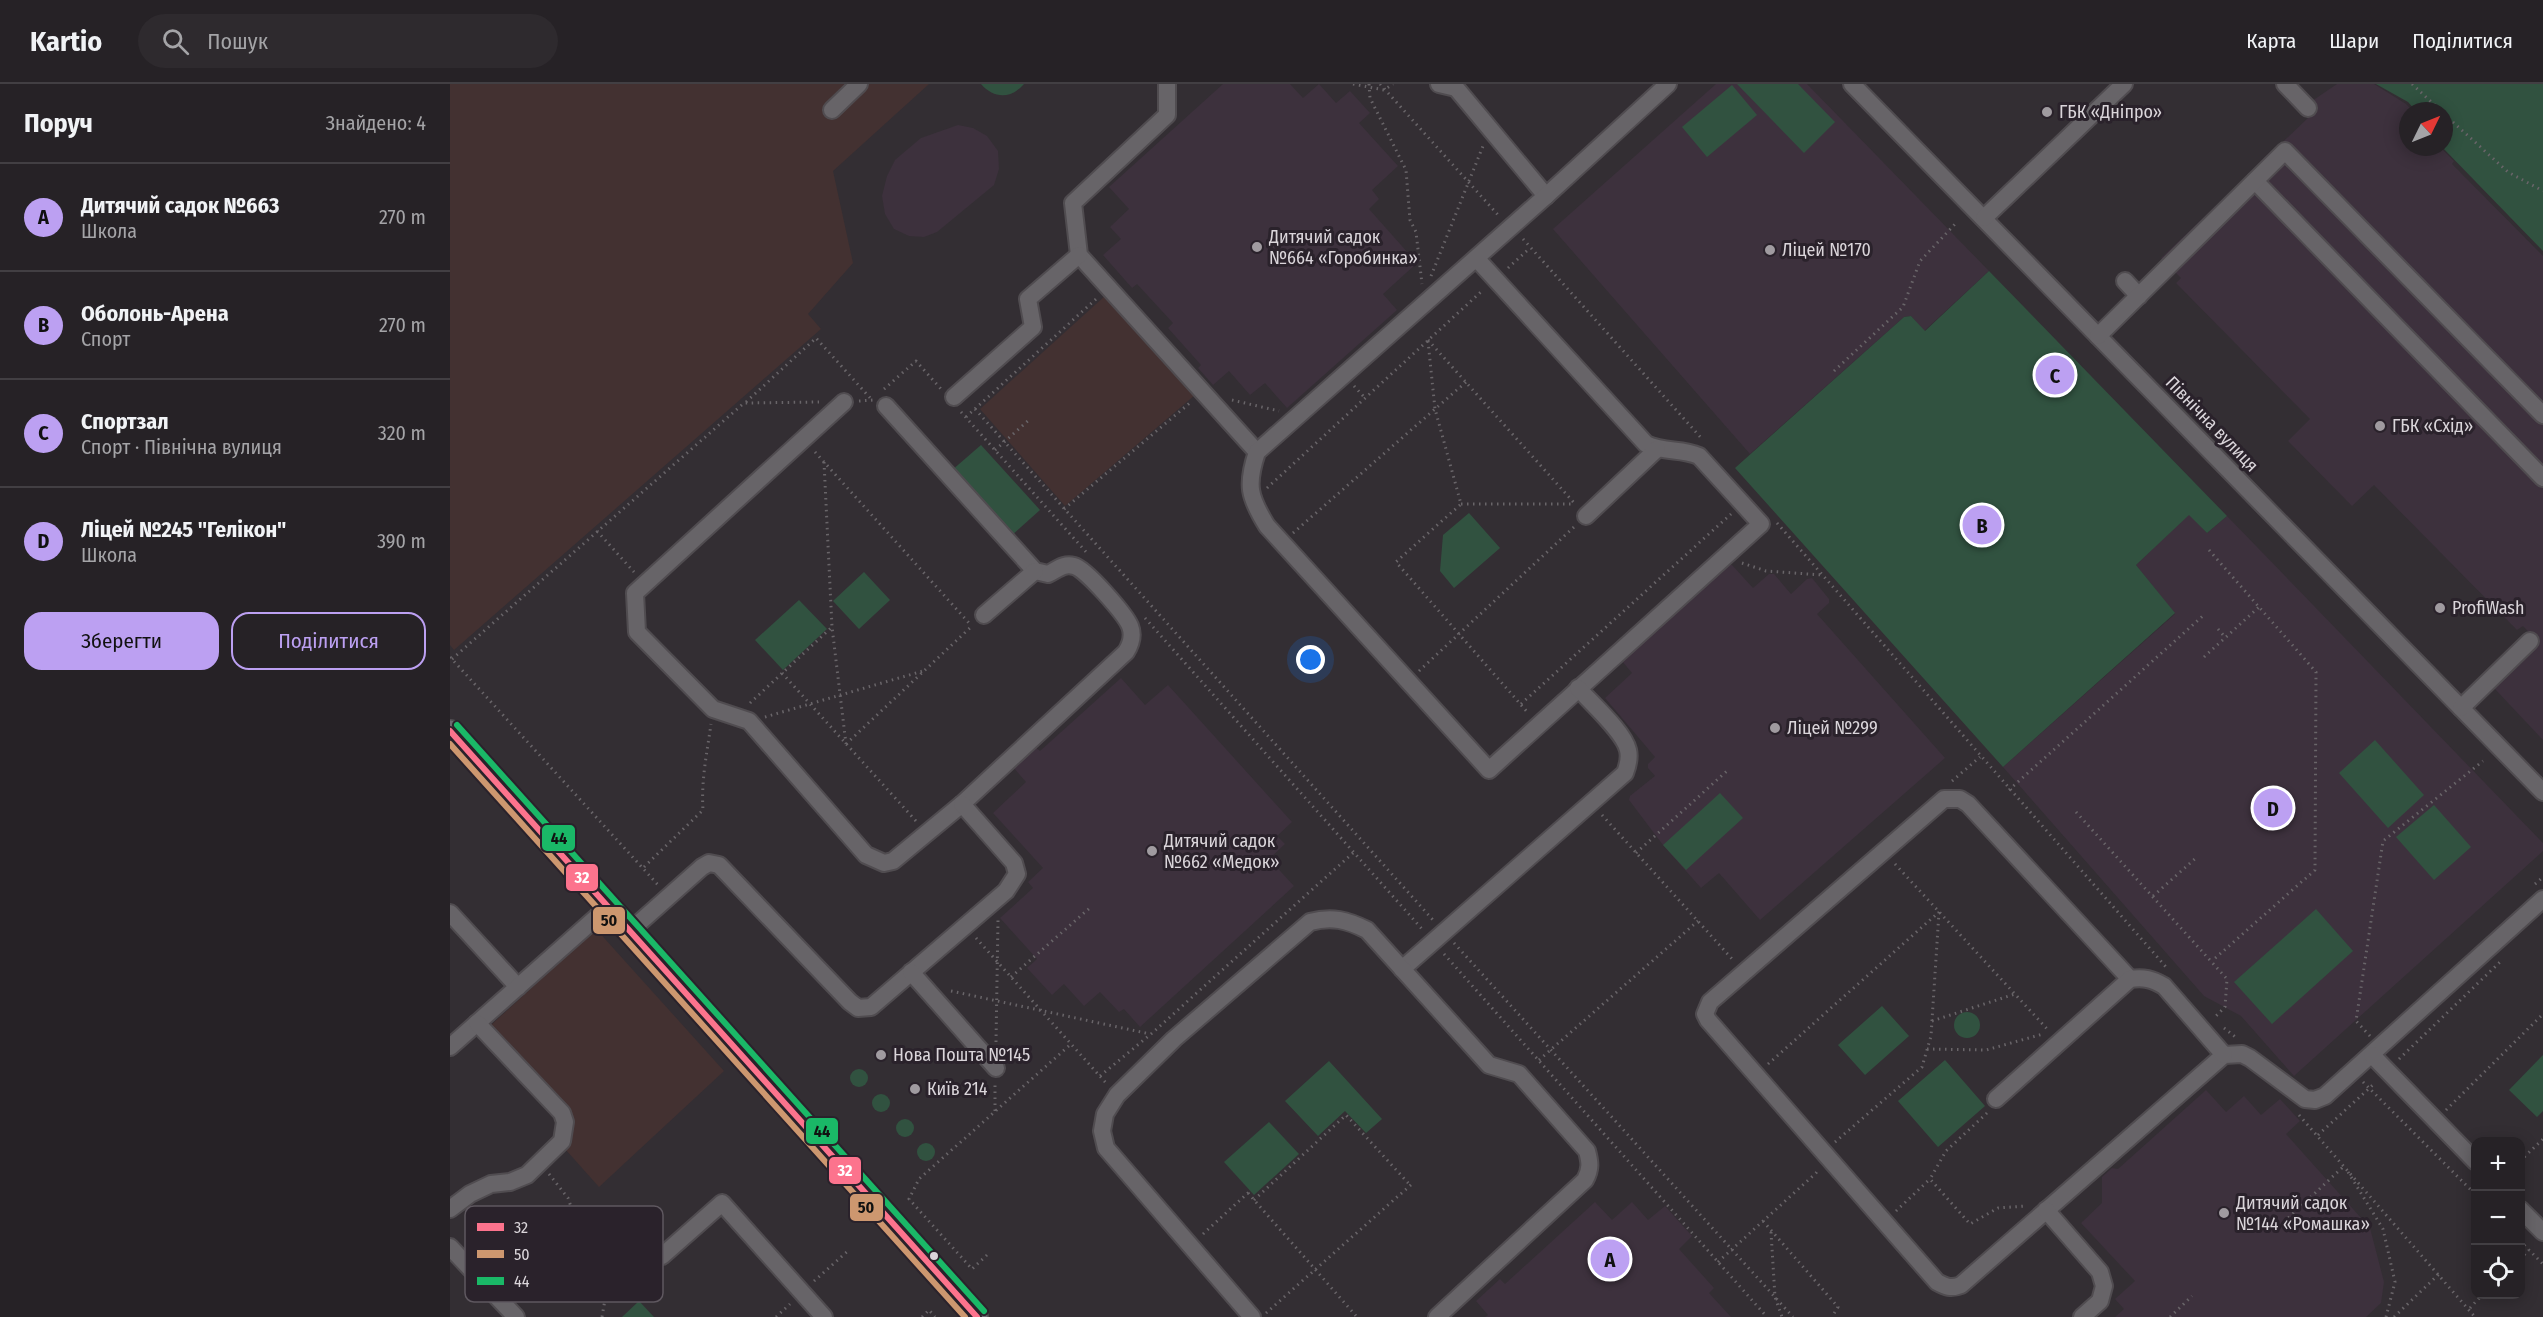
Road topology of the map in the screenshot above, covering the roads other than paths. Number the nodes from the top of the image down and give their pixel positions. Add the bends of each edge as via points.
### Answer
1 (859, 84) edge
2 (1167, 84) edge
3 (1439, 84) edge
4 (1668, 84) edge
5 (1852, 84) edge
6 (2124, 84) edge
7 (2285, 84) edge
8 (2308, 108) dead end
9 (832, 110) dead end
10 (2255, 181) junction
11 (1546, 196) junction
12 (1983, 218) junction
13 (1079, 255) junction
14 (1476, 258) junction
15 (2125, 281) dead end
16 (2139, 296) junction
17 (2098, 336) junction
18 (952, 399) road end
19 (844, 402) road end
20 (879, 403) road end
21 (2543, 415) edge
22 (1657, 449) junction
23 (1257, 452) junction
24 (2543, 477) edge
25 (1581, 510) road end
26 (1035, 571) junction
27 (978, 621) road end
28 (2530, 641) dead end
29 (1578, 688) junction
30 (2462, 708) junction
31 (450, 731) edge
32 (2543, 792) edge
33 (962, 804) junction
34 (2543, 899) edge
35 (608, 907) junction
36 (450, 913) edge
37 (630, 931) junction
38 (1402, 969) junction
39 (911, 972) junction
40 (2130, 980) junction
41 (518, 987) junction
42 (477, 1023) junction
43 (450, 1047) edge
44 (2224, 1055) junction
45 (2372, 1055) junction
46 (996, 1068) road end
47 (1996, 1099) road end
48 (2471, 1158) edge
49 (450, 1209) edge
50 (2046, 1210) junction
51 (2525, 1214) edge
52 (2543, 1232) edge
53 (450, 1247) edge
54 (663, 1255) edge
55 (465, 1263) edge
56 (502, 1302) edge
57 (516, 1317) edge
58 (824, 1317) edge
59 (977, 1317) edge
60 (1252, 1317) edge
61 (1437, 1317) edge
62 (2082, 1317) edge

1 - 9 street
2 - 13 street via 1167,115 1073,203
3 - 11 street via 1456,88
4 - 11 street
5 - 12 street, Північна вулиця
6 - 12 street via 2029,180
7 - 8 street
10 - 16 street
10 - 21 street via 2285,151
10 - 24 street
11 - 14 street
12 - 17 street, Північна вулиця
13 - 18 street via 1028,299 1033,327
13 - 23 street
14 - 22 street via 1646,444
14 - 23 street
15 - 16 street
16 - 17 street
17 - 30 street, Північна вулиця
19 - 33 street via 635,592 637,632 712,709 742,719 866,855 884,863 893,861
20 - 26 street
22 - 25 street
22 - 29 street via 1686,450 1699,456 1761,524
23 - 29 street via 1250,473 1252,502 1267,526 1489,770
26 - 27 street
26 - 33 street via 1048,574 1068,565 1083,570 1127,620 1132,636 1130,645
28 - 30 street
29 - 38 street via 1623,738 1629,762 1625,773
30 - 32 street, Північна вулиця
31 - 35 main road
33 - 39 street via 1014,863 1017,874 1006,891
34 - 45 street
35 - 37 main road
35 - 41 street
36 - 41 street
37 - 39 street via 709,863 719,865 858,1008 871,1007
37 - 59 main road
38 - 60 street via 1367,930 1347,920 1328,918 1310,922 1174,1039 1117,1095 1105,1114 1102,1131 1106,1148
38 - 61 street via 1489,1065 1519,1074 1587,1151 1590,1161 1586,1180
39 - 46 street
40 - 44 street via 2143,977 2164,986
40 - 47 street via 2054,1037
40 - 50 street via 1968,804 1960,799 1944,799 1744,971 1710,1002 1705,1014 1937,1282 1946,1287 1960,1285
41 - 42 street
42 - 43 street
42 - 49 street via 562,1113 565,1122 562,1141 527,1175 491,1184
44 - 45 street via 2242,1054 2305,1099 2315,1100 2325,1096
44 - 50 street
45 - 48 street
50 - 62 street via 2100,1272 2104,1286 2100,1301
51 - 52 street
53 - 55 street
54 - 58 street via 722,1203
56 - 57 street

